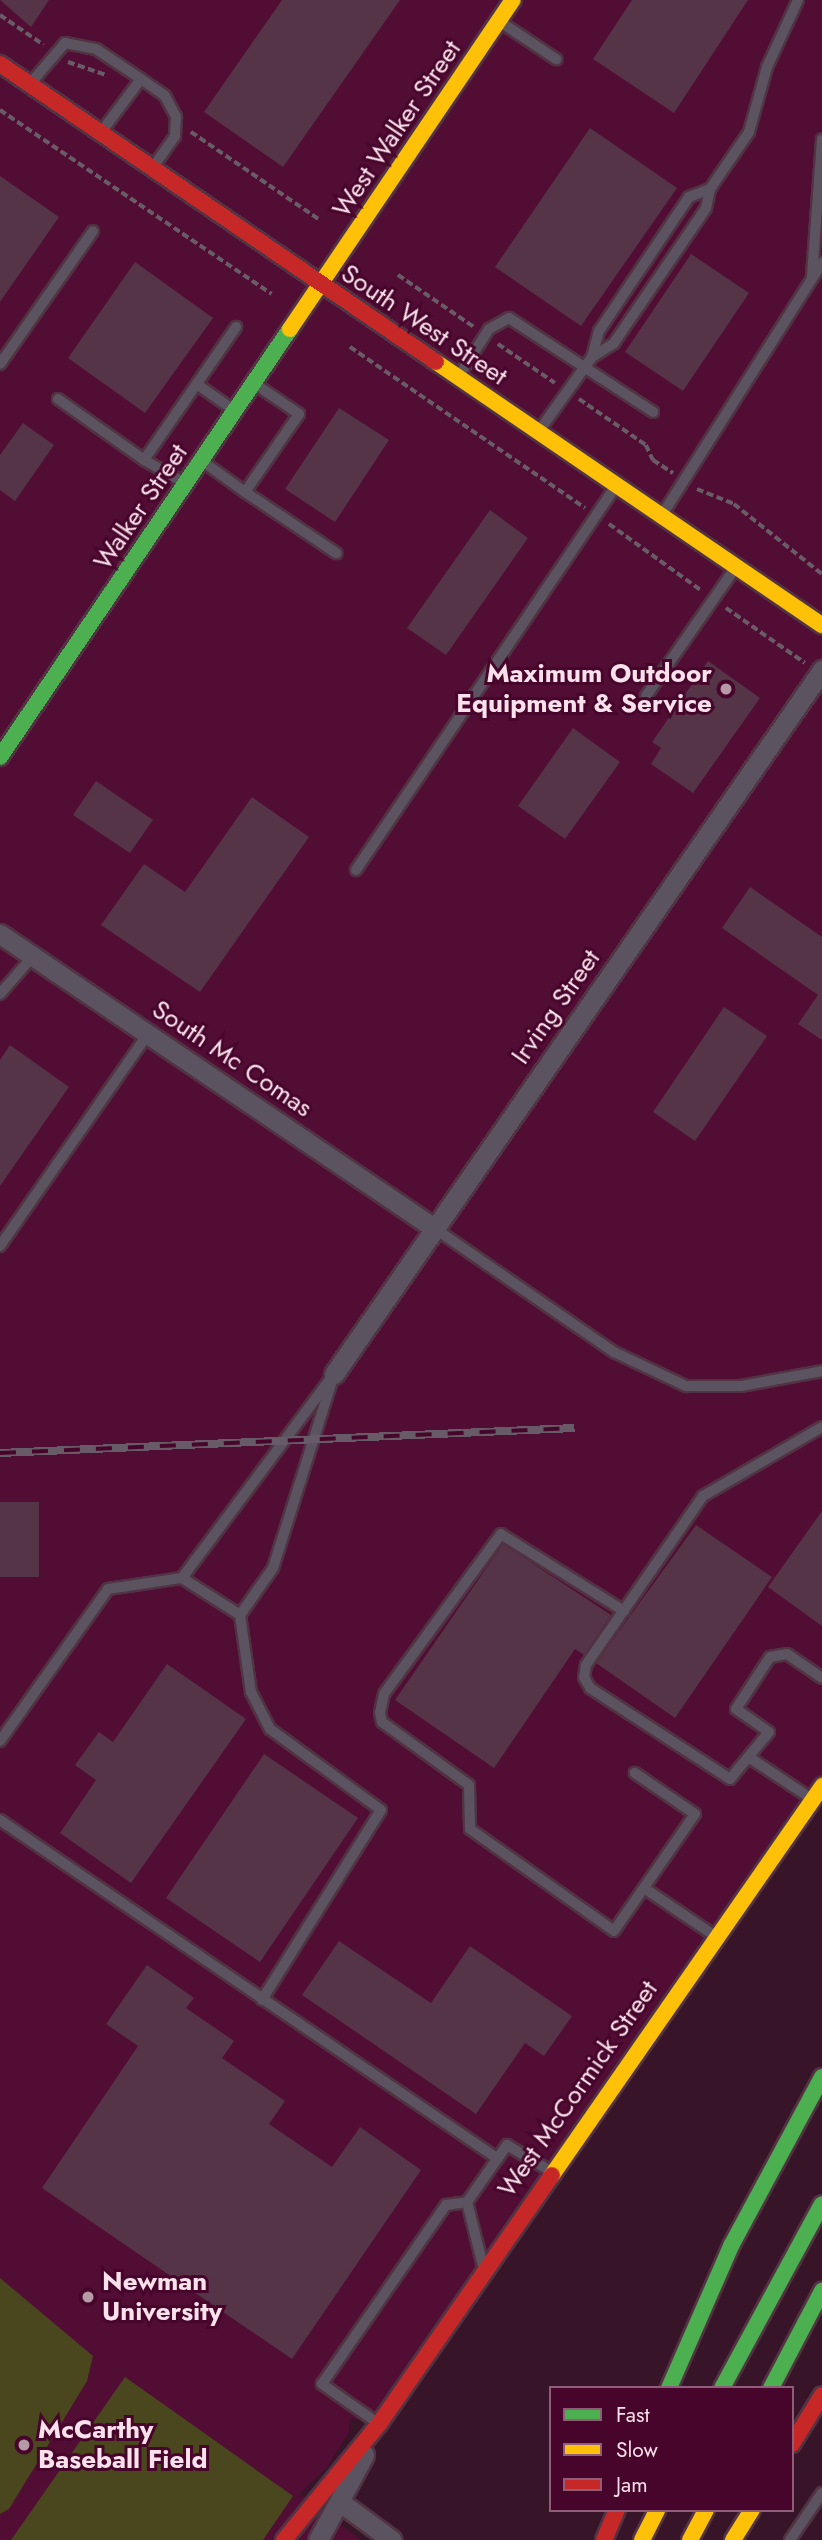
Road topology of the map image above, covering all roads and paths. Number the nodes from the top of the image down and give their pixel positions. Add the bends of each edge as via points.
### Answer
1 (513, 0) edge
2 (798, 0) edge
3 (499, 21) junction
4 (556, 59) dead end
5 (0, 64) edge
6 (141, 79) junction
7 (29, 84) junction
8 (0, 110) edge
9 (101, 133) junction
10 (822, 139) edge
11 (152, 169) junction
12 (710, 189) junction
13 (93, 231) dead end
14 (822, 263) edge
15 (398, 275) dead end
16 (811, 280) junction
17 (322, 285) junction
18 (272, 294) dead end
19 (236, 327) dead end
20 (485, 335) junction
21 (589, 361) junction
22 (0, 364) edge
23 (457, 377) junction
24 (255, 384) junction
25 (198, 385) junction
26 (568, 391) junction
27 (58, 399) dead end
28 (236, 412) junction
29 (653, 412) dead end
30 (538, 432) junction
31 (144, 460) junction
32 (202, 461) junction
33 (684, 481) junction
34 (187, 484) junction
35 (617, 485) junction
36 (245, 492) junction
37 (662, 516) junction
38 (336, 553) dead end
39 (737, 567) junction
40 (822, 574) edge
41 (822, 625) edge
42 (822, 670) edge
43 (646, 696) dead end
44 (0, 757) edge
45 (356, 870) dead end
46 (0, 934) edge
47 (33, 956) junction
48 (0, 994) edge
49 (148, 1034) junction
50 (434, 1228) junction
51 (0, 1246) edge
52 (822, 1371) edge
53 (334, 1374) junction
54 (822, 1427) edge
55 (182, 1577) junction
56 (624, 1611) junction
57 (240, 1615) junction
58 (822, 1678) edge
59 (0, 1741) edge
60 (750, 1758) junction
61 (635, 1773) dead end
62 (817, 1793) edge
63 (0, 1820) edge
64 (644, 1888) junction
65 (716, 1937) junction
66 (262, 2000) junction
67 (822, 2077) edge
68 (498, 2159) junction
69 (553, 2172) junction
70 (467, 2202) junction
71 (822, 2203) edge
72 (485, 2271) junction
73 (822, 2291) edge
74 (670, 2386) edge
75 (723, 2386) edge
76 (772, 2386) edge
77 (822, 2395) edge
78 (379, 2424) junction
79 (794, 2441) edge
80 (822, 2493) edge
81 (340, 2502) junction
82 (616, 2512) edge
83 (656, 2512) edge
84 (705, 2512) edge
85 (751, 2512) edge
86 (284, 2540) edge
87 (318, 2540) edge
88 (393, 2540) edge
89 (604, 2540) edge
90 (642, 2540) edge
91 (690, 2540) edge
92 (733, 2540) edge
93 (790, 2540) edge

1 - 3 main road, West Walker Street
2 - 12 lane via 767,67 749,132
3 - 4 lane
3 - 17 main road, West Walker Street
5 - 7 main road, South West Street
6 - 7 lane via 78,42 65,43
6 - 9 lane
6 - 11 lane via 165,96 177,117 175,136
7 - 9 main road, South West Street
8 - 18 path
9 - 11 main road, South West Street
10 - 16 lane
11 - 17 main road, South West Street
12 - 21 lane via 706,208 614,343
12 - 21 lane via 689,197 599,331
13 - 22 lane
14 - 16 lane
15 - 20 path
16 - 33 lane
17 - 23 main road, South West Street
17 - 24 main road, Walker Street
19 - 25 lane
20 - 21 lane via 509,318
20 - 23 lane
20 - 26 path
21 - 26 lane
21 - 29 lane
23 - 30 main road, South West Street
24 - 28 main road, Walker Street
24 - 36 lane via 299,414
25 - 28 lane
25 - 31 lane
26 - 30 lane
26 - 33 path via 646,444 653,460
27 - 31 lane
28 - 32 main road, Walker Street
30 - 35 main road, South West Street
31 - 34 lane
32 - 34 main road, Walker Street
32 - 36 lane
33 - 37 lane
33 - 40 path via 715,502 734,505
34 - 44 main road, Walker Street
35 - 37 main road, South West Street
35 - 45 lane
36 - 38 lane
37 - 39 main road, South West Street
39 - 41 main road, South West Street
39 - 43 lane
42 - 50 street, Irving Street
46 - 47 street, South Mc Comas
47 - 48 lane
47 - 49 street, South Mc Comas
49 - 50 street, South Mc Comas
49 - 51 lane
50 - 52 lane via 614,1352 686,1386 741,1386
50 - 53 street, Irving Street
53 - 55 lane
53 - 57 lane via 274,1568
54 - 56 lane via 704,1496
55 - 57 lane
55 - 59 lane via 108,1589
56 - 60 lane via 586,1665 590,1688 730,1779
56 - 64 lane via 501,1534 384,1693 380,1713 382,1722 469,1786 470,1829 614,1931
57 - 66 lane via 251,1692 270,1729 381,1810
58 - 60 lane via 788,1654 770,1657 736,1709 769,1732
60 - 62 lane
61 - 64 lane via 695,1814
62 - 65 main road, West McCormick Street
63 - 66 lane
64 - 65 lane
65 - 69 main road, West McCormick Street
66 - 68 lane
67 - 74 main road via 731,2246
68 - 69 lane via 507,2145
68 - 70 lane
69 - 72 main road, West McCormick Street
70 - 72 lane
70 - 78 lane via 446,2205 322,2384
71 - 75 main road
72 - 78 main road, West McCormick Street
73 - 76 main road
77 - 79 main road
78 - 81 street, West McCormick Street
78 - 86 main road, West McCormick Street
80 - 93 lane
81 - 87 street, West McCormick Street
81 - 88 street
82 - 89 main road
83 - 90 main road
84 - 91 main road
85 - 92 main road

